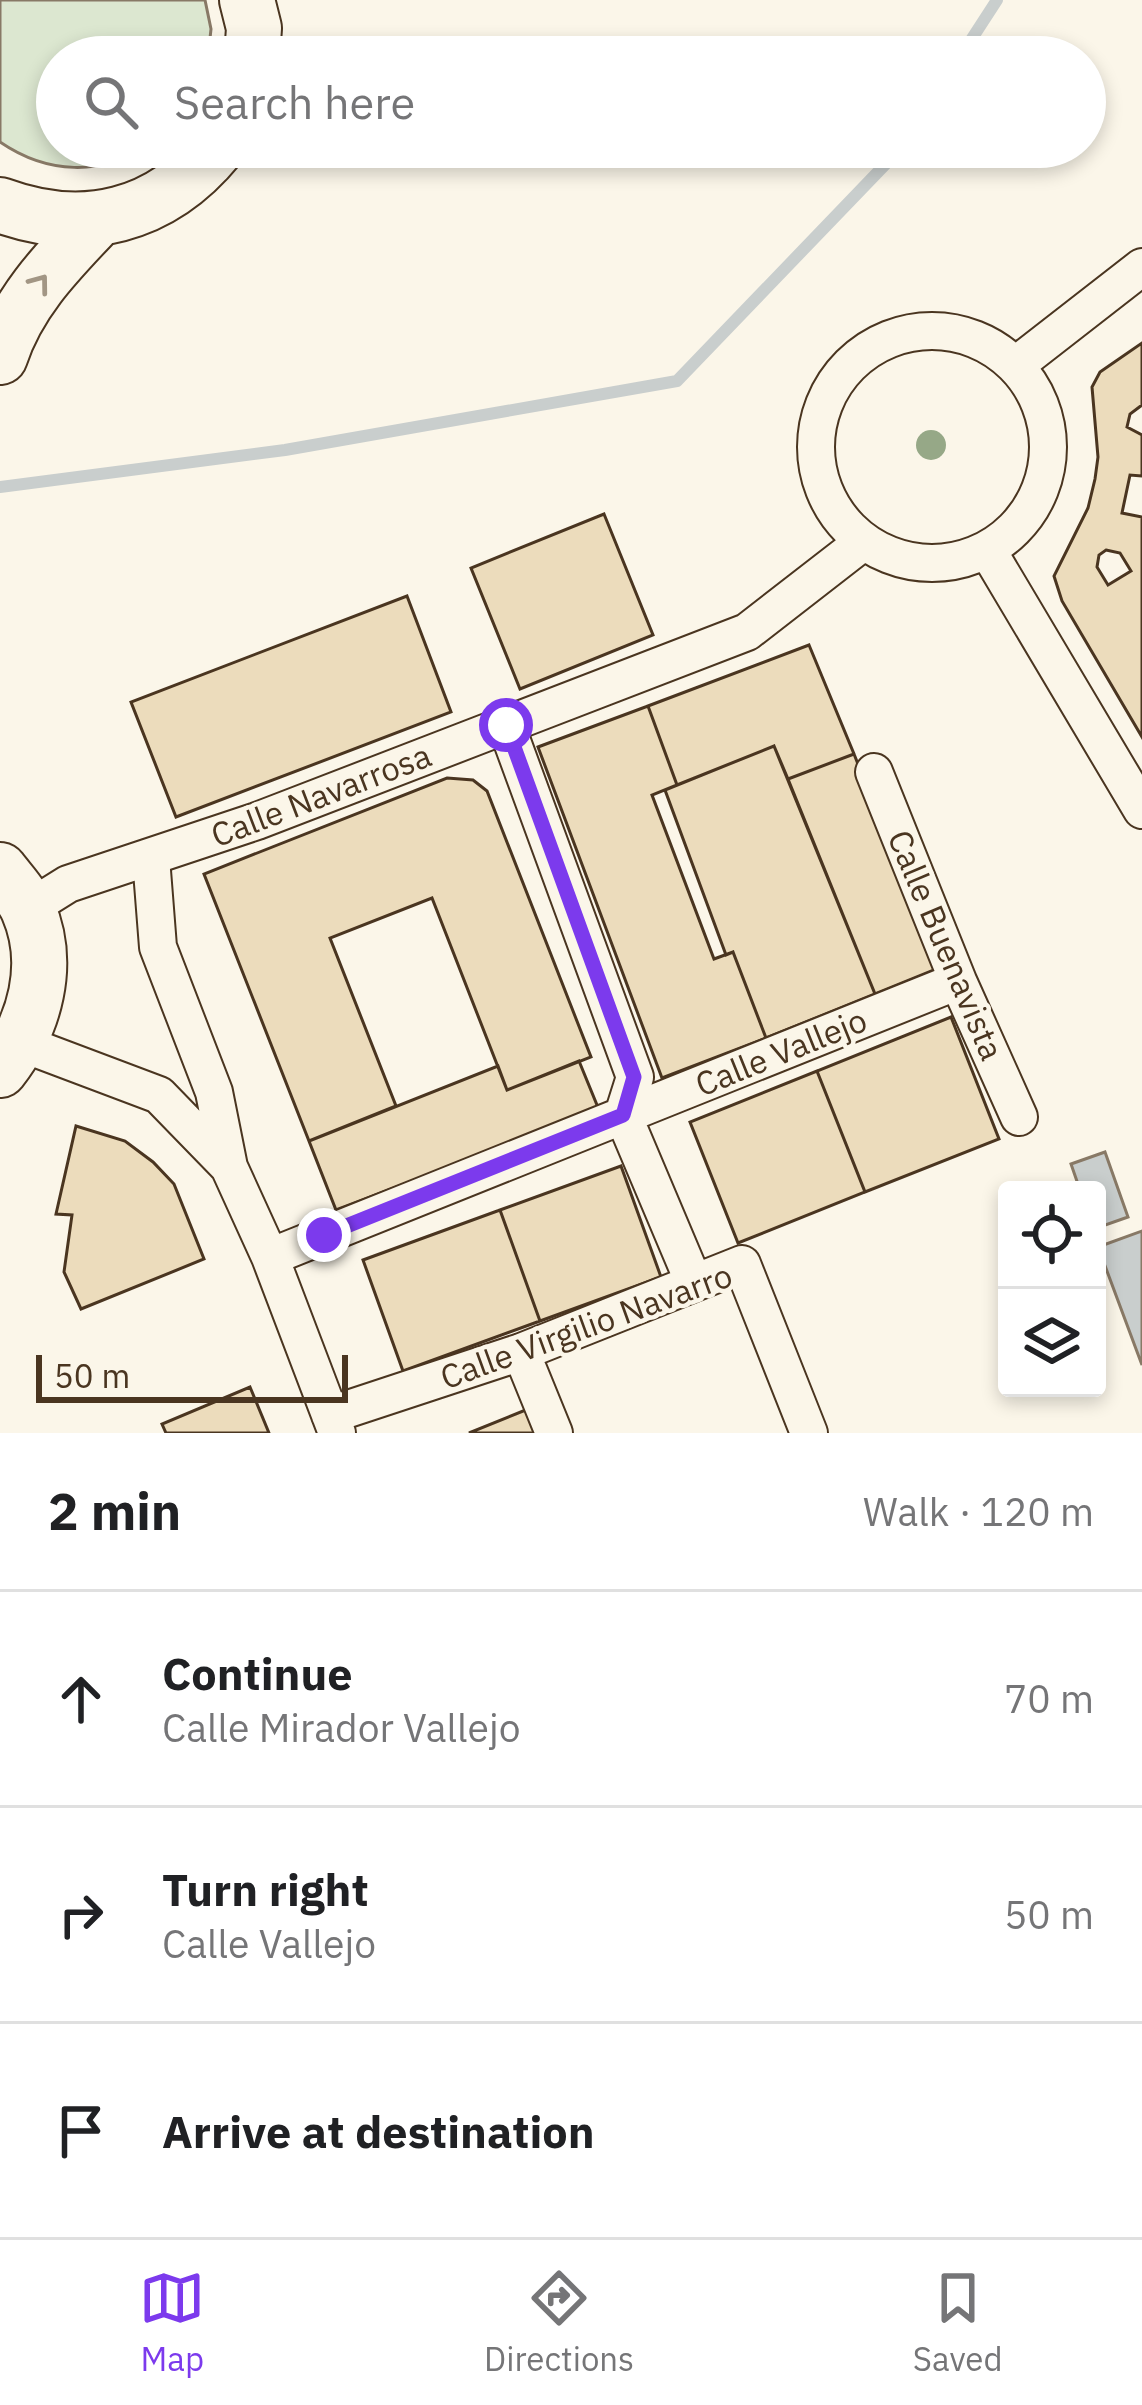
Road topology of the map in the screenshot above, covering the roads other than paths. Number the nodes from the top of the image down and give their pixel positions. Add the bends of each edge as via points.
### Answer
1 (201, 168) edge
2 (0, 205) edge
3 (98, 220) junction
4 (1142, 268) edge
5 (0, 357) edge
6 (1016, 365) junction
7 (862, 542) junction
8 (988, 551) junction
9 (506, 725) junction
10 (874, 772) dead end
11 (1142, 810) edge
12 (151, 857) junction
13 (14, 889) edge
14 (958, 981) junction
15 (10, 1057) edge
16 (623, 1115) junction
17 (1019, 1117) dead end
18 (229, 1167) junction
19 (270, 1257) junction
20 (694, 1283) junction
21 (521, 1352) junction
22 (333, 1424) edge
23 (554, 1433) edge
24 (809, 1433) edge

1 - 3 street via 150,205
2 - 3 street via 49,220
5 -> 3 street via 23,306
4 - 6 street
6 - 7 street via 986,342 949,331 910,332 844,370 824,403 815,441 819,479 835,514
6 - 8 street via 1037,394 1048,465 1037,500
7 - 8 street via 924,564
7 - 9 street, Calle Navarrosa via 747,632
8 - 11 street
9 - 12 street, Calle Navarrosa
9 - 16 street via 634,1077
10 - 14 street, Calle Buenavista
12 - 13 street, Calle Navarrosa via 68,884
12 - 18 street via 158,946 214,1092
13 - 15 street via 39,965 36,1000
14 - 16 street, Calle Vallejo
14 - 17 street, Calle Buenavista
15 - 18 street via 159,1095
16 - 19 street, Calle Vallejo
16 - 20 street
18 - 19 street
19 - 22 street
20 - 21 street, Calle Virgilio Navarro
20 - 24 street, Calle Virgilio Navarro via 742,1264
21 - 22 street, Calle Virgilio Navarro
21 - 23 street

